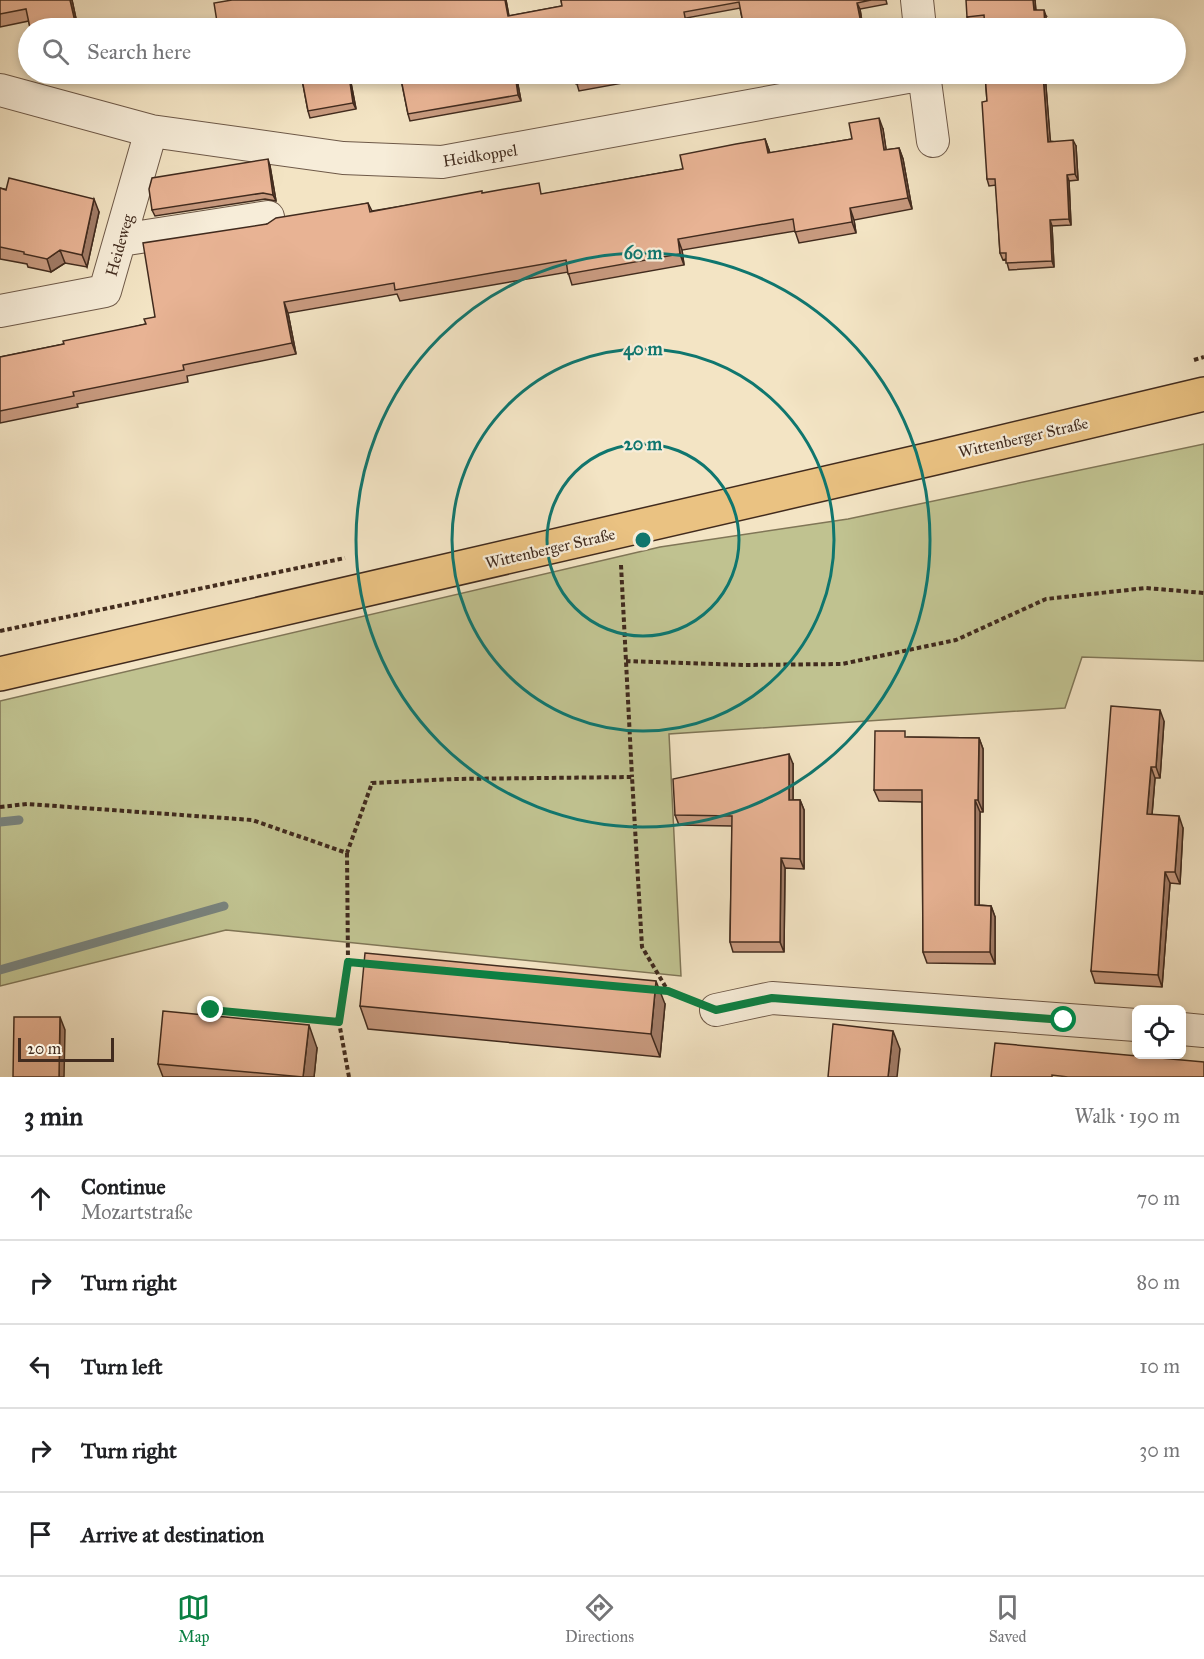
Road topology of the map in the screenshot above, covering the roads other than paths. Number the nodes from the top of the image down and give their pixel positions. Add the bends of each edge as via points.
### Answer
1 (916, 0) edge
2 (919, 18) edge
3 (869, 84) edge
4 (925, 84) edge
5 (0, 90) edge
6 (151, 131) junction
7 (933, 141) dead end
8 (268, 217) dead end
9 (121, 240) junction
10 (0, 311) edge
11 (1204, 394) edge
12 (0, 674) edge
13 (716, 1010) road end
14 (1132, 1025) edge
15 (1186, 1029) edge
16 (1204, 1031) edge

1 - 2 street
3 - 6 street, Heidkoppel via 442,162 343,158
4 - 7 street, Heidkoppel
5 - 6 street, Heidkoppel
6 - 9 street, Heideweg
8 - 9 street
9 - 10 street, Heideweg via 105,291
11 - 12 main road, Wittenberger Straße
13 - 14 street via 772,998
15 - 16 street

